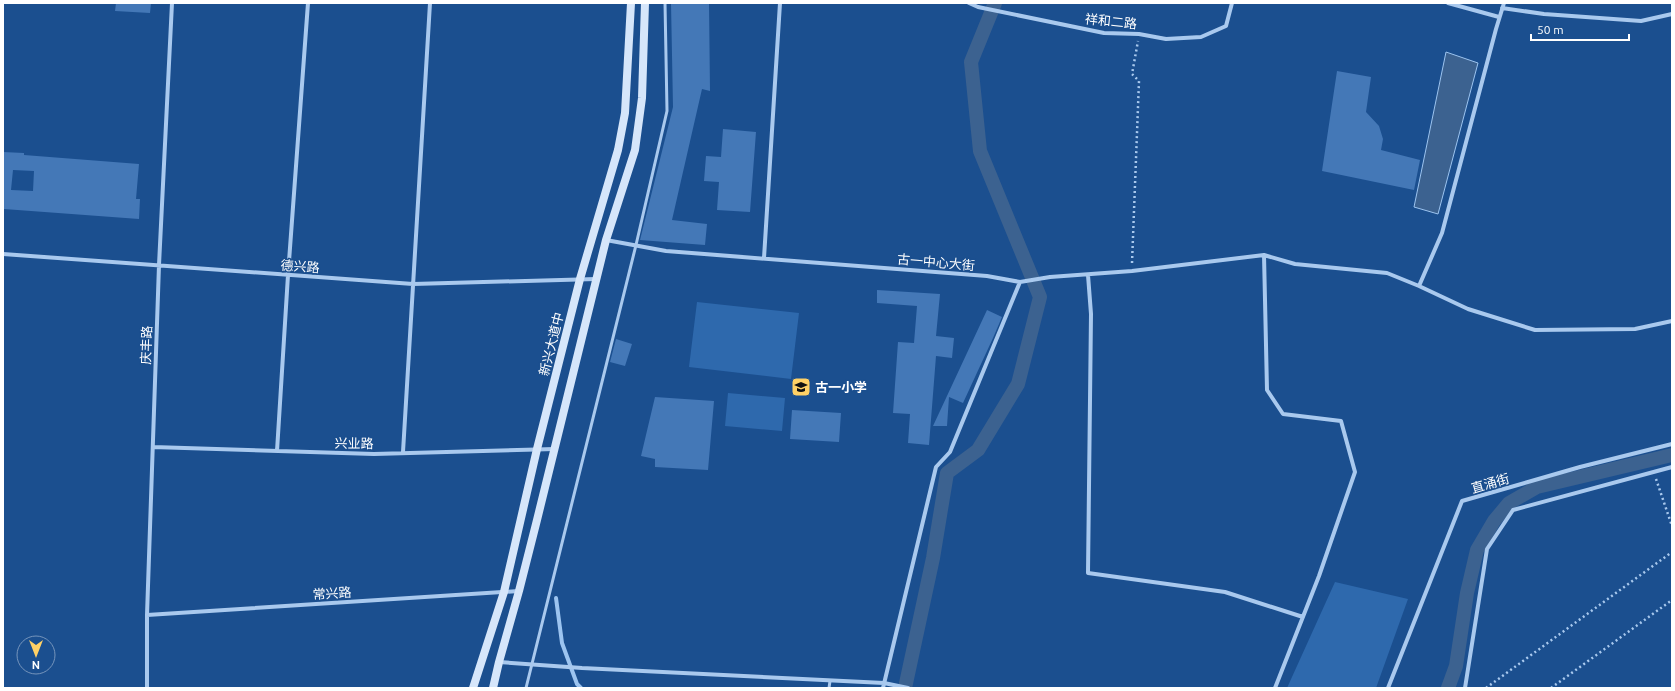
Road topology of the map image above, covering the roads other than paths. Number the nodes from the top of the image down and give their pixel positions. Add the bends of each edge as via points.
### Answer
1 (172, 3) edge
2 (308, 3) edge
3 (430, 3) edge
4 (631, 3) edge
5 (645, 3) edge
6 (665, 3) edge
7 (780, 3) edge
8 (969, 3) edge
9 (1232, 3) edge
10 (1448, 3) edge
11 (1504, 3) edge
12 (1502, 8) junction
13 (1672, 14) edge
14 (1499, 17) junction
15 (606, 240) junction
16 (636, 245) junction
17 (3, 254) edge
18 (1264, 255) junction
19 (764, 258) junction
20 (159, 265) junction
21 (288, 275) junction
22 (1088, 275) junction
23 (580, 279) junction
24 (596, 279) junction
25 (1020, 282) junction
26 (413, 284) junction
27 (1420, 286) junction
28 (1672, 321) edge
29 (1672, 444) edge
30 (153, 447) junction
31 (537, 449) junction
32 (555, 449) junction
33 (278, 451) junction
34 (404, 452) junction
35 (1672, 467) edge
36 (519, 591) junction
37 (504, 592) junction
38 (147, 615) junction
39 (1303, 617) junction
40 (499, 662) junction
41 (532, 664) junction
42 (830, 680) junction
43 (884, 686) edge
44 (147, 688) edge
45 (474, 688) edge
46 (493, 688) edge
47 (526, 688) edge
48 (828, 688) edge
49 (908, 688) edge
50 (1275, 688) edge
51 (1388, 688) edge
52 (1465, 688) edge

1 - 20 street, 庆丰路
2 - 21 street
3 - 26 street
4 - 23 main road, 新兴大道中 via 625,113 618,150
5 - 15 main road via 642,98 635,150
6 - 16 lane via 667,111
7 - 19 street
8 - 9 street, 祥和二路 via 978,7 1104,32 1166,39 1201,37 1226,26
10 - 14 street
11 - 12 street
12 - 13 street via 1544,14 1641,21
12 - 14 street
14 - 27 street via 1442,233
15 - 16 street, 古一中心大街
15 - 24 main road
16 - 19 street, 古一中心大街 via 666,251
16 - 41 lane
17 - 20 street, 德兴路
18 - 22 street, 古一中心大街
18 - 27 street via 1295,264 1387,273
18 - 39 street via 1267,390 1283,414 1341,421 1355,472
19 - 25 street, 古一中心大街 via 987,276
20 - 21 street, 德兴路
20 - 30 street, 庆丰路
21 - 26 street, 德兴路
21 - 33 street
22 - 25 street, 古一中心大街
22 - 39 street via 1091,314 1088,573 1225,592
23 - 24 street, 德兴路
23 - 26 street, 德兴路
23 - 31 main road, 新兴大道中
24 - 32 main road
25 - 43 street via 950,452 936,467
26 - 34 street
27 - 28 street via 1468,309 1535,330 1635,329
29 - 51 street, 直涌街 via 1580,467 1462,502
30 - 33 street, 兴业路
30 - 38 street, 庆丰路
31 - 32 street, 兴业路
31 - 34 street, 兴业路
31 - 37 main road, 新兴大道中
32 - 36 main road
33 - 34 street, 兴业路 via 374,454
35 - 52 street via 1513,510 1487,549
36 - 37 street, 常兴路
36 - 40 main road
37 - 38 street, 常兴路
37 - 45 main road, 新兴大道中
38 - 44 street, 庆丰路
39 - 50 street
40 - 41 street
40 - 46 main road
41 - 42 street
41 - 47 lane
42 - 43 street
42 - 48 lane
43 - 49 street

